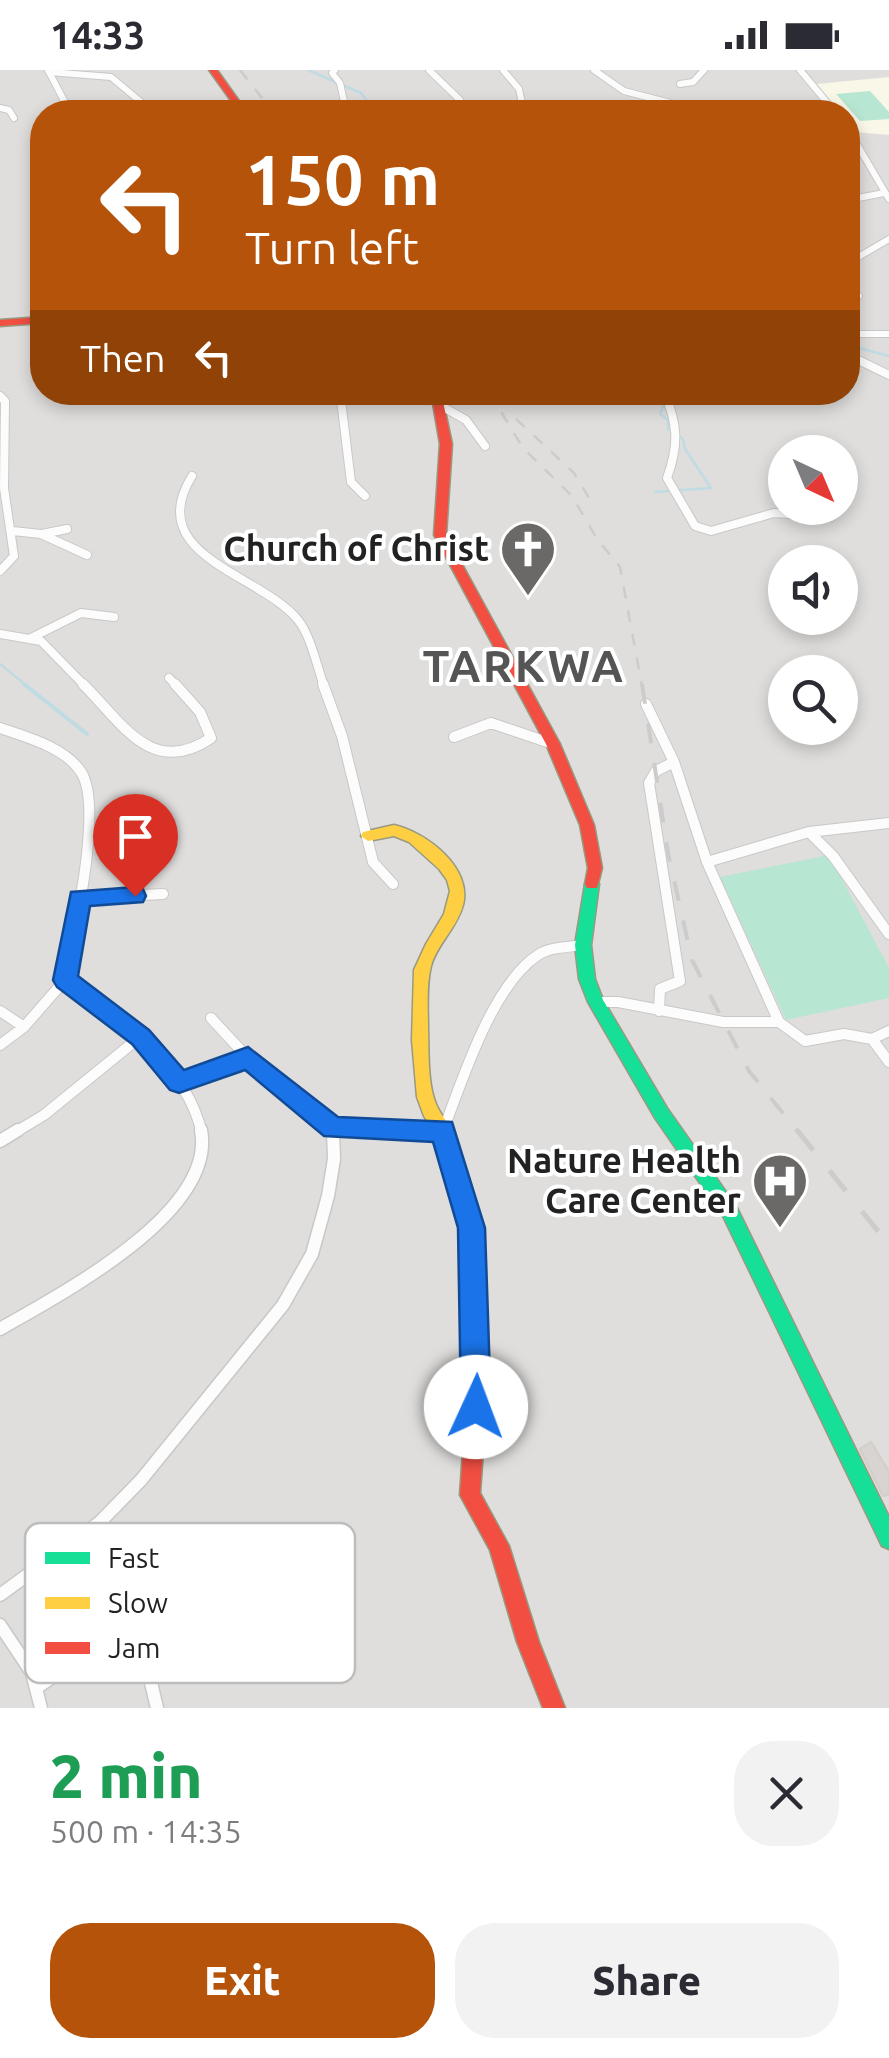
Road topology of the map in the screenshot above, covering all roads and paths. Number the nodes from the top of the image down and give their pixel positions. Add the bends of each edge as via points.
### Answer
1 (213, 70) edge
2 (335, 70) edge
3 (429, 70) edge
4 (503, 70) edge
5 (594, 70) edge
6 (704, 70) edge
7 (800, 70) edge
8 (48, 71) edge
9 (680, 84) dead end
10 (65, 100) edge
11 (139, 100) edge
12 (234, 100) edge
13 (344, 100) edge
14 (458, 100) edge
15 (522, 100) edge
16 (659, 100) edge
17 (825, 100) edge
18 (0, 108) edge
19 (14, 118) dead end
20 (860, 150) edge
21 (886, 196) edge
22 (860, 199) edge
23 (889, 239) edge
24 (860, 255) edge
25 (30, 321) edge
26 (0, 324) edge
27 (860, 334) edge
28 (889, 334) edge
29 (860, 361) edge
30 (889, 375) edge
31 (0, 396) edge
32 (343, 405) edge
33 (442, 405) edge
34 (446, 405) edge
35 (670, 405) edge
36 (485, 446) dead end
37 (192, 476) dead end
38 (2, 489) edge
39 (365, 496) dead end
40 (768, 515) edge
41 (8, 527) edge
42 (67, 530) dead end
43 (41, 534) junction
44 (87, 556) dead end
45 (0, 571) edge
46 (114, 617) dead end
47 (0, 634) edge
48 (31, 638) junction
49 (169, 678) dead end
50 (646, 704) dead end
51 (0, 728) edge
52 (454, 737) dead end
53 (553, 744) junction
54 (674, 762) junction
55 (889, 824) edge
56 (809, 832) junction
57 (368, 836) junction
58 (707, 862) junction
59 (393, 884) dead end
60 (163, 894) dead end
61 (80, 898) junction
62 (889, 934) edge
63 (583, 945) junction
64 (65, 980) junction
65 (596, 1002) junction
66 (0, 1011) edge
67 (659, 1011) junction
68 (211, 1018) dead end
69 (779, 1022) junction
70 (24, 1027) junction
71 (889, 1031) edge
72 (140, 1037) junction
73 (872, 1039) junction
74 (0, 1045) edge
75 (248, 1058) junction
76 (889, 1062) edge
77 (179, 1082) junction
78 (333, 1128) junction
79 (443, 1130) junction
80 (0, 1141) edge
81 (0, 1330) edge
82 (99, 1523) edge
83 (889, 1539) edge
84 (25, 1576) edge
85 (0, 1594) edge
86 (0, 1625) edge
87 (25, 1658) edge
88 (38, 1683) edge
89 (44, 1683) edge
90 (152, 1683) edge
91 (39, 1686) junction
92 (41, 1708) edge
93 (158, 1708) edge
94 (554, 1708) edge

1 - 12 main road
2 - 13 street
3 - 14 street
4 - 15 street
5 - 16 street via 624,91
6 - 9 street
7 - 17 street
8 - 10 street
8 - 11 street via 111,77
18 - 19 street
20 - 21 street
21 - 22 street
23 - 24 street
25 - 26 main road
27 - 28 street
29 - 30 street
31 - 38 street
32 - 39 street via 348,477
33 - 53 main road via 449,428 440,535
34 - 36 street
35 - 40 street via 678,450 667,478 696,526 711,531
37 - 57 street via 175,500 196,543 212,562 300,621 342,736
38 - 41 street
41 - 43 street
41 - 45 street via 14,556
42 - 43 street
43 - 44 street
46 - 48 street via 83,610
47 - 48 street
48 - 49 street via 60,658 141,744 169,757 211,738 193,702
50 - 54 street
51 - 61 street via 58,753 90,788
52 - 53 street via 492,723
53 - 63 main road via 587,825 596,868
54 - 58 street
54 - 67 street via 649,783 680,981 660,989
55 - 56 street
56 - 58 street
56 - 62 street
57 - 59 street via 373,862
57 - 79 main road via 402,832 439,858 456,883 452,914 422,968 426,1104
58 - 69 street
60 - 61 street
61 - 64 street
63 - 65 main road
63 - 79 street via 540,953 521,971
64 - 70 street
64 - 72 street
65 - 67 street
65 - 83 main road via 730,1212
66 - 70 street
67 - 69 street via 722,1022
68 - 75 street
69 - 73 street via 805,1044 850,1033
70 - 74 street
71 - 73 street
72 - 77 street
72 - 80 street via 44,1115
73 - 76 street
75 - 77 street
75 - 78 street
77 - 81 street via 204,1139 181,1199 146,1233
78 - 79 street
78 - 82 street via 334,1160 312,1254 282,1305 142,1480
79 - 94 main road via 472,1228 478,1378 470,1495 499,1546
84 - 85 street
86 - 87 street
88 - 91 street
89 - 91 street
90 - 93 street
91 - 92 street

